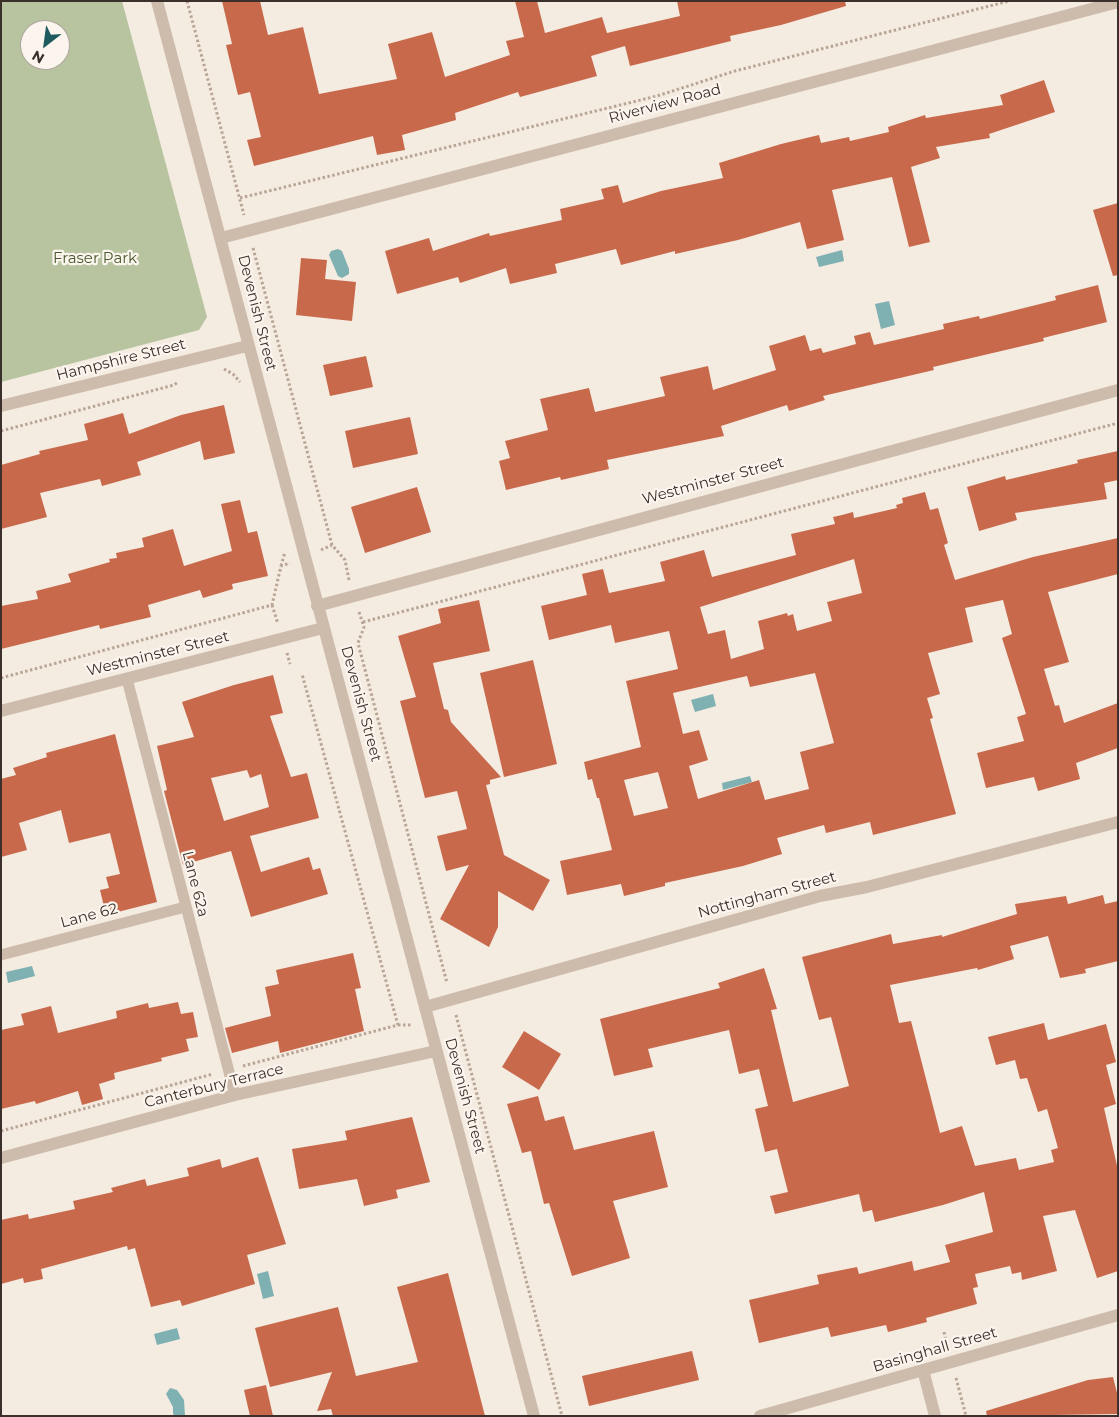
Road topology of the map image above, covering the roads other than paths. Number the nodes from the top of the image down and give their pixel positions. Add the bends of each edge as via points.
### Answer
1 (157, 1) edge
2 (1118, 2) edge
3 (222, 238) junction
4 (248, 346) junction
5 (1118, 390) edge
6 (1, 406) edge
7 (317, 606) junction
8 (323, 628) junction
9 (127, 679) junction
10 (1, 711) edge
11 (1118, 822) edge
12 (185, 907) junction
13 (1, 955) edge
14 (425, 1007) junction
15 (436, 1051) junction
16 (235, 1095) junction
17 (1, 1158) edge
18 (1118, 1315) edge
19 (923, 1370) junction
20 (534, 1416) edge
21 (760, 1416) edge
22 (936, 1416) edge

1 - 3 street, Devenish Street
2 - 3 street, Riverview Road
3 - 4 street, Devenish Street
4 - 6 street, Hampshire Street
4 - 7 street, Devenish Street
5 - 7 street, Westminster Street
7 - 8 street, Devenish Street
8 - 9 street, Westminster Street
8 - 14 street, Devenish Street
9 - 10 street, Westminster Street
9 - 12 lane, Lane 62a
11 - 14 street, Nottingham Street via 867,887 820,896
12 - 13 lane, Lane 62
12 - 16 lane, Lane 62a
14 - 15 street, Devenish Street
15 - 16 street, Canterbury Terrace
15 - 20 street, Devenish Street
16 - 17 street, Canterbury Terrace
18 - 19 street, Basinghall Street
19 - 21 street, Basinghall Street
19 - 22 street

